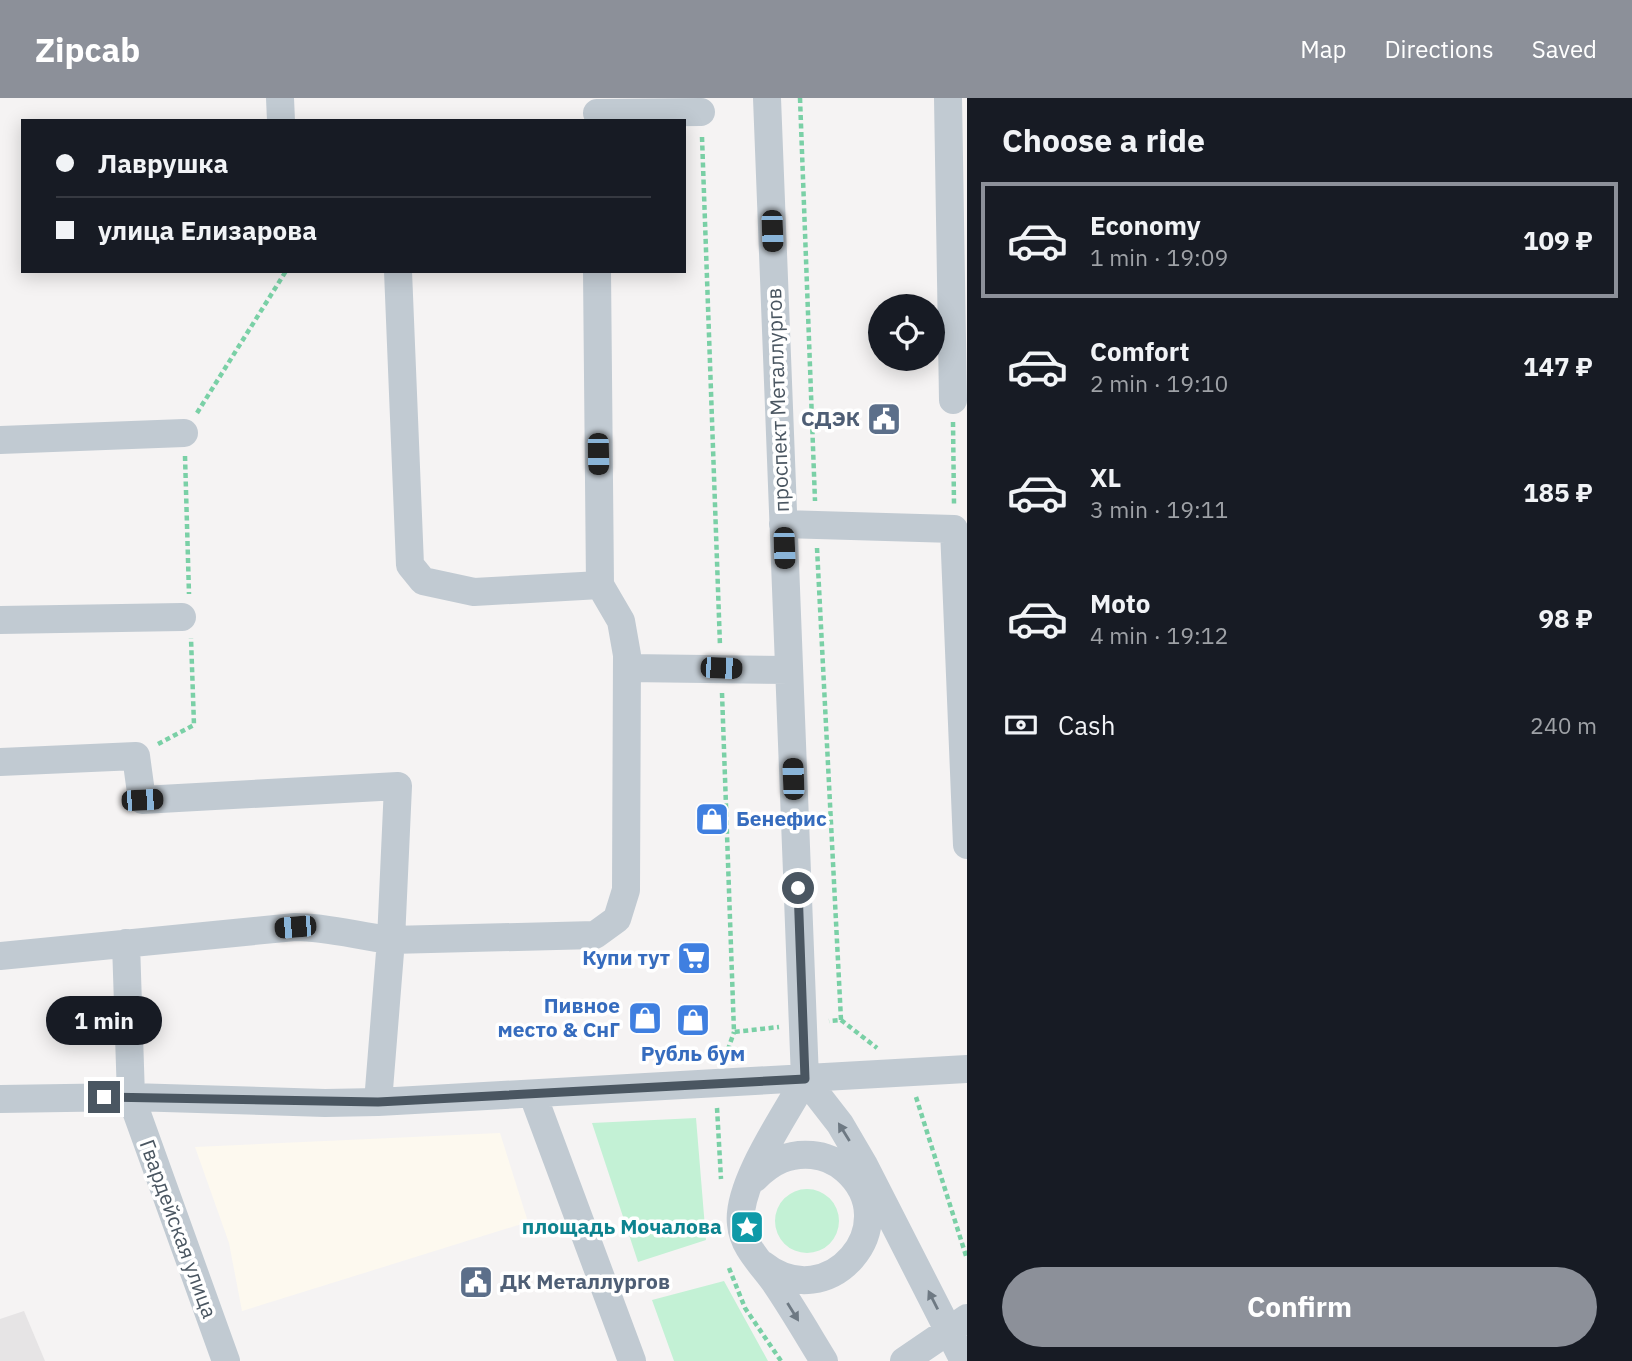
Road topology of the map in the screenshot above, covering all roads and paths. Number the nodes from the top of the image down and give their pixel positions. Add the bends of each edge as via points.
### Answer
1 (280, 98) edge
2 (766, 98) edge
3 (948, 98) edge
4 (597, 111) edge
5 (701, 111) dead end
6 (281, 119) edge
7 (285, 273) edge
8 (398, 273) edge
9 (597, 273) edge
10 (953, 400) joint
11 (184, 433) junction
12 (0, 440) edge
13 (783, 524) junction
14 (954, 529) junction
15 (600, 586) junction
16 (962, 599) edge
17 (187, 615) junction
18 (0, 620) edge
19 (628, 668) junction
20 (789, 670) junction
21 (136, 756) junction
22 (0, 762) edge
23 (967, 845) edge
24 (391, 940) junction
25 (126, 943) junction
26 (0, 956) edge
27 (841, 1020) dead end
28 (967, 1069) edge
29 (908, 1073) junction
30 (805, 1079) junction
31 (533, 1095) junction
32 (131, 1097) junction
33 (0, 1099) edge
34 (378, 1102) junction
35 (862, 1178) junction
36 (743, 1201) junction
37 (754, 1255) junction
38 (967, 1259) edge
39 (745, 1308) dead end
40 (958, 1325) edge
41 (226, 1361) edge
42 (632, 1361) edge
43 (781, 1361) edge
44 (824, 1361) edge
45 (904, 1361) edge
46 (964, 1361) edge

1 - 6 street
2 - 13 street, проспект Металлургов
3 - 10 street
4 - 5 street
7 - 11 path
8 - 15 street via 410,565 423,581 474,592
9 - 15 street
10 - 14 path
11 - 12 street
11 - 17 path
13 - 14 street
13 - 20 street, проспект Металлургов
14 - 16 street
15 - 19 street via 621,621
16 - 23 street
17 - 18 street
17 - 21 path via 194,725
19 - 20 street
19 - 24 street via 626,890 617,919 595,935
20 - 30 street, проспект Металлургов
21 - 22 street
21 - 24 street via 142,800 398,786
24 - 25 street via 295,927
24 - 34 street
25 - 26 street
25 - 32 street, Гвардейская улица
27 - 29 path
28 - 29 street
29 - 30 street
29 - 38 path
30 - 31 street
35 -> 30 street via 840,1125
30 - 36 street via 753,1172
31 - 34 street
31 - 42 street
32 - 33 street
32 - 34 street
32 - 41 street, Гвардейская улица
35 - 36 street via 821,1156 780,1158 752,1181
35 - 37 street via 868,1221 858,1252 847,1264 822,1279 803,1281 784,1278
40 -> 35 street
36 - 37 street via 741,1226
37 -> 44 street
39 - 43 path
40 - 45 street
40 - 46 street

